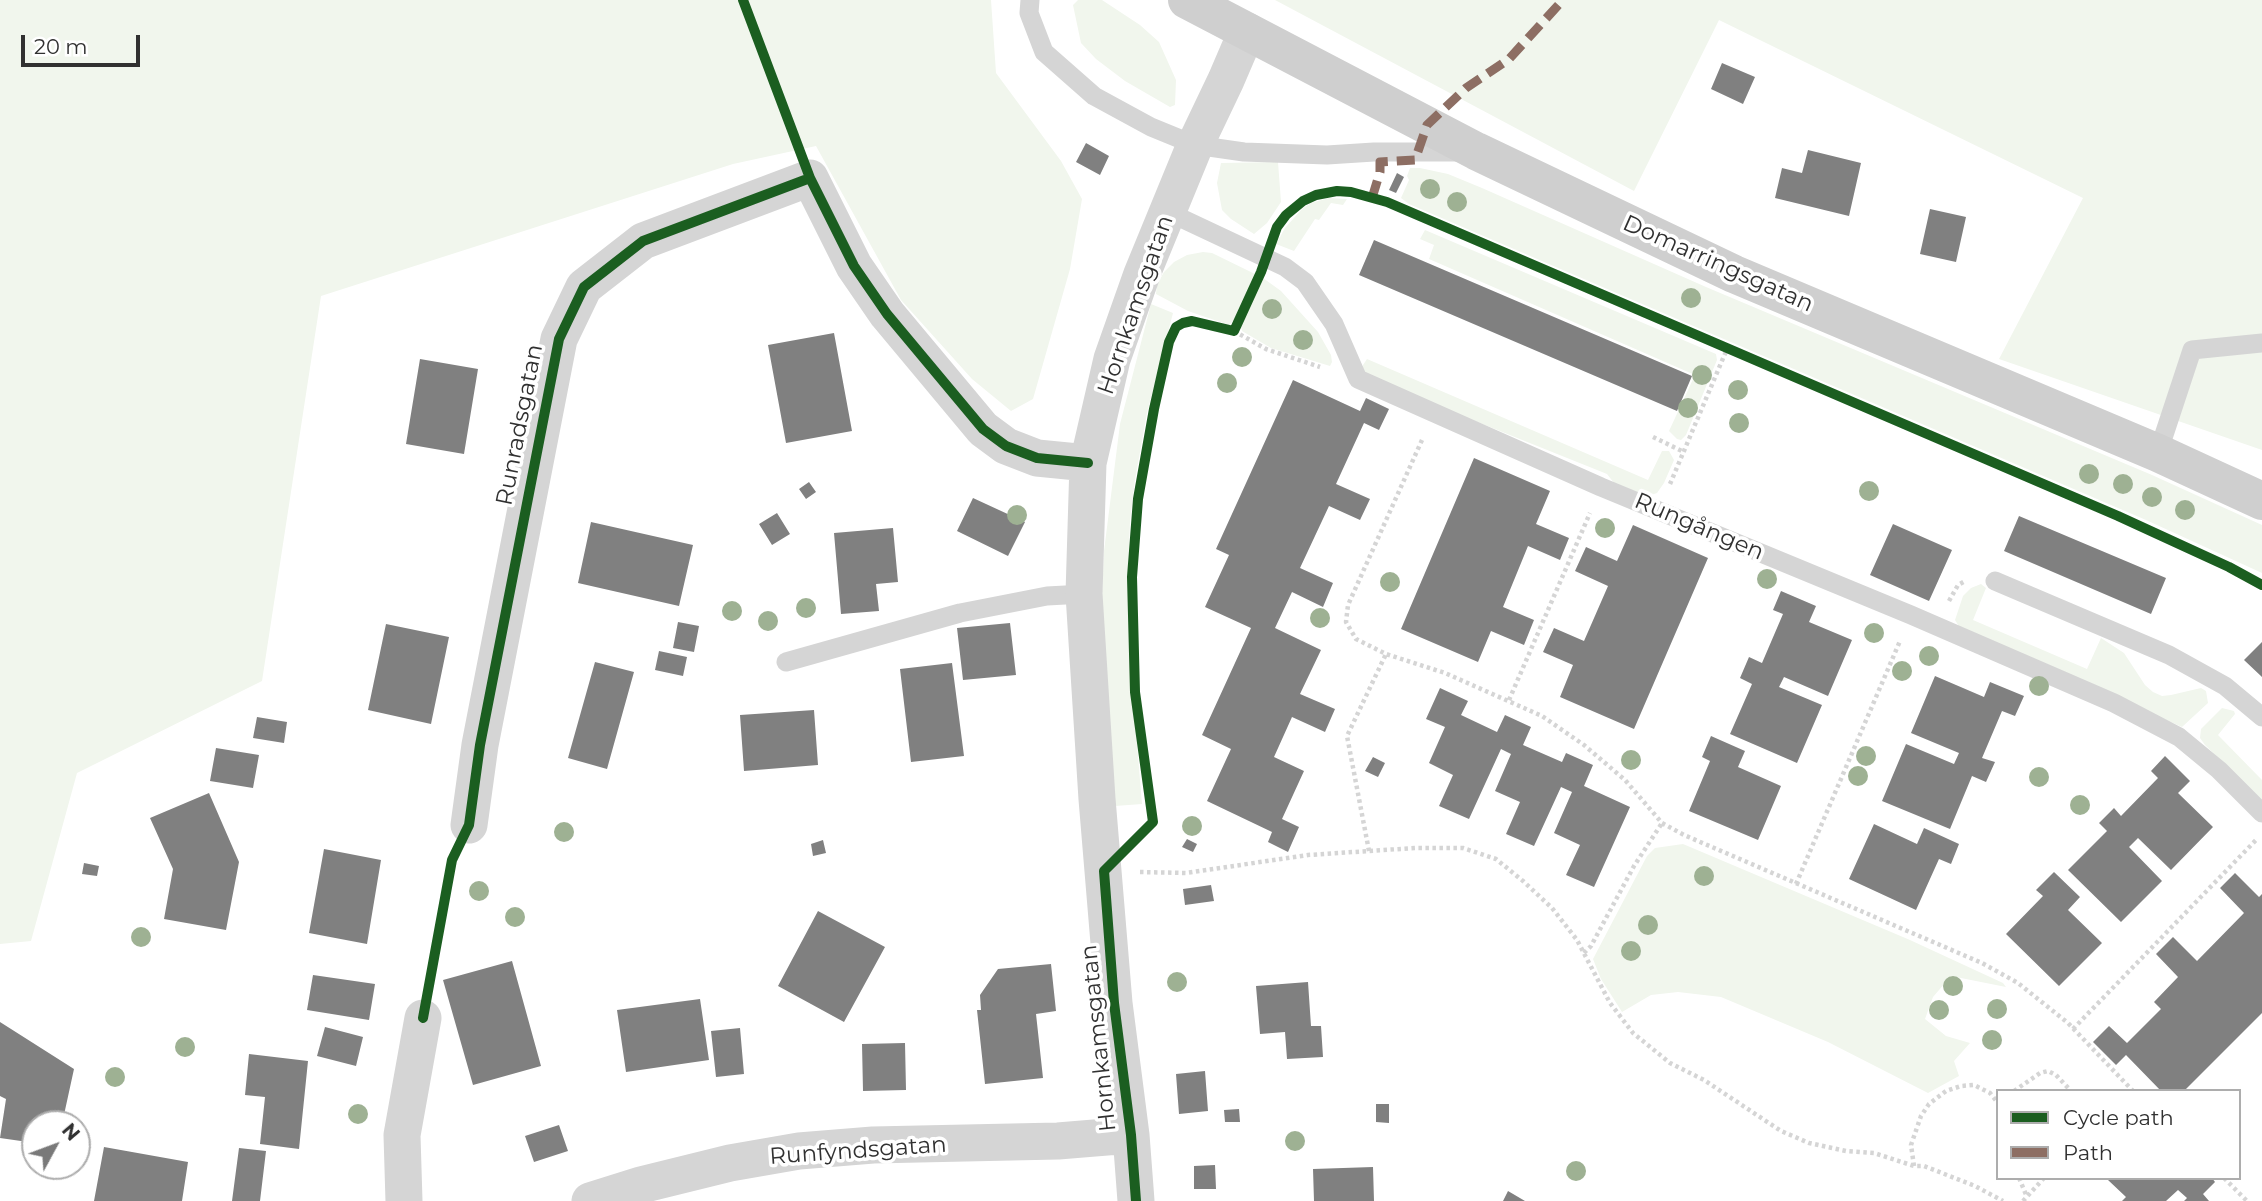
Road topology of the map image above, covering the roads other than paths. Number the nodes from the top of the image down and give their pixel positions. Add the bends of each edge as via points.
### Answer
1 (1030, 0) edge
2 (1187, 0) edge
3 (1247, 31) junction
4 (1195, 145) junction
5 (1476, 151) junction
6 (1168, 212) junction
7 (2262, 343) edge
8 (2158, 453) junction
9 (1088, 463) junction
10 (2262, 500) edge
11 (1994, 581) road end
12 (1084, 594) junction
13 (786, 662) dead end
14 (2262, 717) edge
15 (2262, 813) edge
16 (469, 825) dead end
17 (423, 1018) dead end
18 (1131, 1135) junction
19 (404, 1201) edge
20 (590, 1201) edge
21 (1136, 1201) edge

1 - 4 lane via 1029,13 1044,52 1094,96
2 - 3 street, Domarringsgatan
3 - 4 street, Hornkamsgatan
3 - 5 street, Domarringsgatan
4 - 5 lane via 1327,155
4 - 6 street, Hornkamsgatan
5 - 8 street, Domarringsgatan via 1734,274
6 - 9 street, Hornkamsgatan via 1112,359
6 - 15 lane, Rungången via 1285,267 1305,282 1334,324 1359,379 2114,704 2179,737
7 - 8 lane via 2192,350
8 - 10 street, Domarringsgatan
9 - 12 street, Hornkamsgatan
9 - 16 street, Runradsgatan via 1037,458 1006,446 983,429 880,304 854,265 810,178 643,241 584,288 559,339 480,745
11 - 14 lane via 2169,655 2225,686
12 - 13 lane via 1047,596 960,613
12 - 18 street, Hornkamsgatan via 1114,1003
17 - 19 street via 401,1135
18 - 20 street, Runfyndsgatan via 799,1151 730,1163
18 - 21 street, Hornkamsgatan

